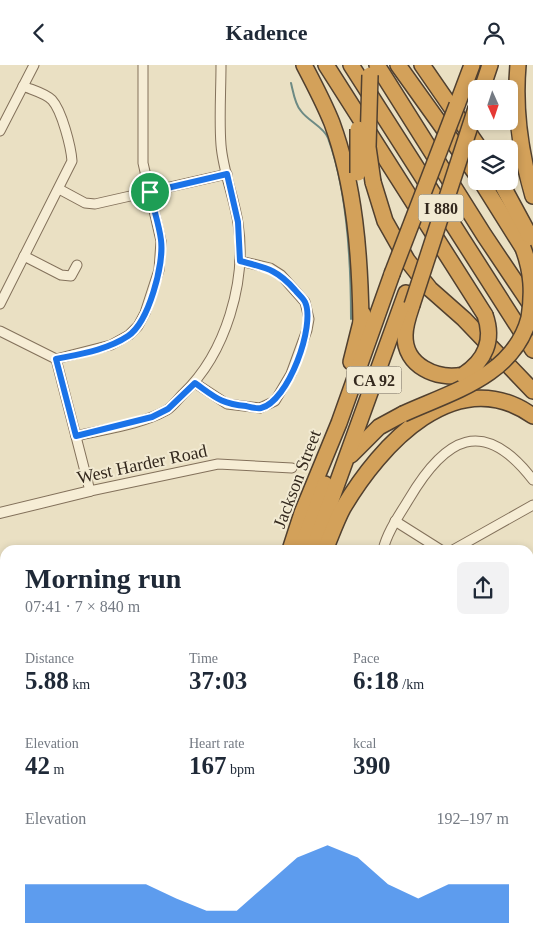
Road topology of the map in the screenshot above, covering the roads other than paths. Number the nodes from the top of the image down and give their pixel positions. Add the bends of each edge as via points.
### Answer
1 (34, 65) edge
2 (143, 65) edge
3 (221, 65) edge
4 (304, 65) edge
5 (326, 65) edge
6 (351, 65) edge
7 (398, 65) edge
8 (422, 65) edge
9 (468, 65) edge
10 (472, 65) edge
11 (490, 65) edge
12 (518, 65) edge
13 (370, 67) edge
14 (485, 80) edge
15 (23, 86) junction
16 (457, 105) junction
17 (468, 130) edge
18 (0, 131) edge
19 (474, 140) edge
20 (468, 164) edge
21 (227, 174) junction
22 (59, 189) junction
23 (488, 190) edge
24 (504, 190) edge
25 (150, 192) junction
26 (533, 196) edge
27 (528, 245) edge
28 (24, 256) junction
29 (240, 261) junction
30 (77, 265) dead end
31 (409, 299) junction
32 (0, 304) edge
33 (533, 308) edge
34 (378, 314) junction
35 (361, 322) junction
36 (0, 331) edge
37 (533, 336) edge
38 (533, 350) edge
39 (56, 359) junction
40 (195, 383) junction
41 (533, 391) edge
42 (533, 416) edge
43 (339, 423) junction
44 (76, 436) junction
45 (342, 466) junction
46 (292, 468) dead end
47 (533, 480) edge
48 (90, 491) junction
49 (533, 505) edge
50 (0, 513) edge
51 (395, 521) junction
52 (292, 545) edge
53 (303, 545) edge
54 (315, 545) edge
55 (327, 545) edge
56 (385, 545) edge
57 (433, 545) edge
58 (462, 545) edge

1 - 15 street
2 - 25 street via 142,148
3 - 21 street via 221,146
4 - 35 highway via 331,122 346,174 360,267
5 - 31 highway, bridge via 486,315 490,338 480,362 464,375 446,377 429,373 416,364 406,348
6 - 38 highway, I 880
7 - 20 highway
8 - 19 highway
9 - 16 highway
10 - 16 highway, CA 92
11 - 14 highway
12 - 26 highway via 517,124 522,161
13 - 33 highway, I 880
13 - 35 highway, bridge via 362,95 358,129 358,173 367,273
13 - 37 highway, I 880
13 - 41 highway, bridge via 368,147 373,182 385,221 407,260 430,289 464,319
15 - 18 street
15 - 22 street via 52,100 58,109 72,151 72,161
16 - 34 highway, CA 92, bridge
17 - 31 highway, CA 92, bridge
21 - 25 street
21 - 29 street via 238,222
22 - 25 street via 85,203 95,204
22 - 28 street
23 - 27 highway
24 - 27 highway
25 - 39 street via 161,241 161,256 145,313 138,326 111,345
27 - 45 highway, bridge via 532,301 519,344 502,364 486,376 379,427
28 - 30 street via 61,275 71,276
28 - 32 street
29 - 40 street via 224,333
29 - 40 street via 270,268 281,275 305,302 309,319 307,330 291,374 275,401 260,408 227,404
31 - 45 highway, CA 92
34 - 43 highway, CA 92
34 - 53 highway via 352,412
35 - 43 highway via 344,383
36 - 39 street
39 - 44 street
40 - 44 street via 168,409 152,417
42 - 55 highway via 514,404 470,397 423,418 392,443 369,470 343,509
43 - 52 highway, Jackson Street / CA 92
44 - 48 street
45 - 54 highway, CA 92
46 - 48 street, West Harder Road via 218,464
47 - 51 street via 513,457 497,445 479,441 458,444 424,473
48 - 50 street, West Harder Road
49 - 58 street
51 - 56 street
51 - 57 street

